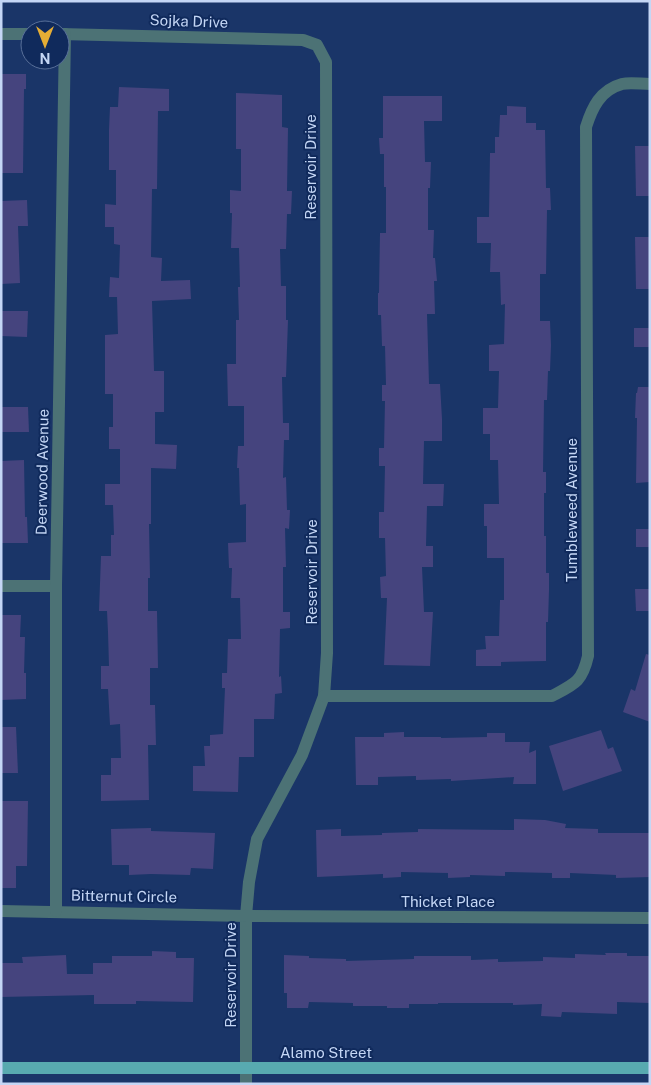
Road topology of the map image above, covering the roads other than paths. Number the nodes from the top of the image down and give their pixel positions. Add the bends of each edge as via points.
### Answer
1 (1, 34) edge
2 (20, 34) edge
3 (70, 34) edge
4 (317, 45) joint
5 (62, 70) edge
6 (650, 84) edge
7 (1, 586) edge
8 (56, 586) junction
9 (324, 696) junction
10 (1, 911) edge
11 (56, 911) junction
12 (246, 916) junction
13 (650, 918) edge
14 (1, 1068) edge
15 (246, 1068) junction
16 (650, 1068) edge
17 (246, 1084) edge

1 - 2 street
3 - 4 street, Sojka Drive via 303,40
4 - 9 street, Reservoir Drive via 326,62 327,653
5 - 8 street, Deerwood Avenue
6 - 9 street, Tumbleweed Avenue via 623,84 611,89 592,108 586,127 588,656 584,672 572,686 552,696
7 - 8 street
8 - 11 street, Deerwood Avenue
9 - 12 street, Reservoir Drive via 302,755 257,839 248,882
10 - 11 street, Bitternut Circle
11 - 12 street, Bitternut Circle
12 - 13 street, Thicket Place
12 - 15 street, Reservoir Drive
14 - 15 main road, Alamo Street
15 - 16 main road, Alamo Street
15 - 17 street, Reservoir Drive

